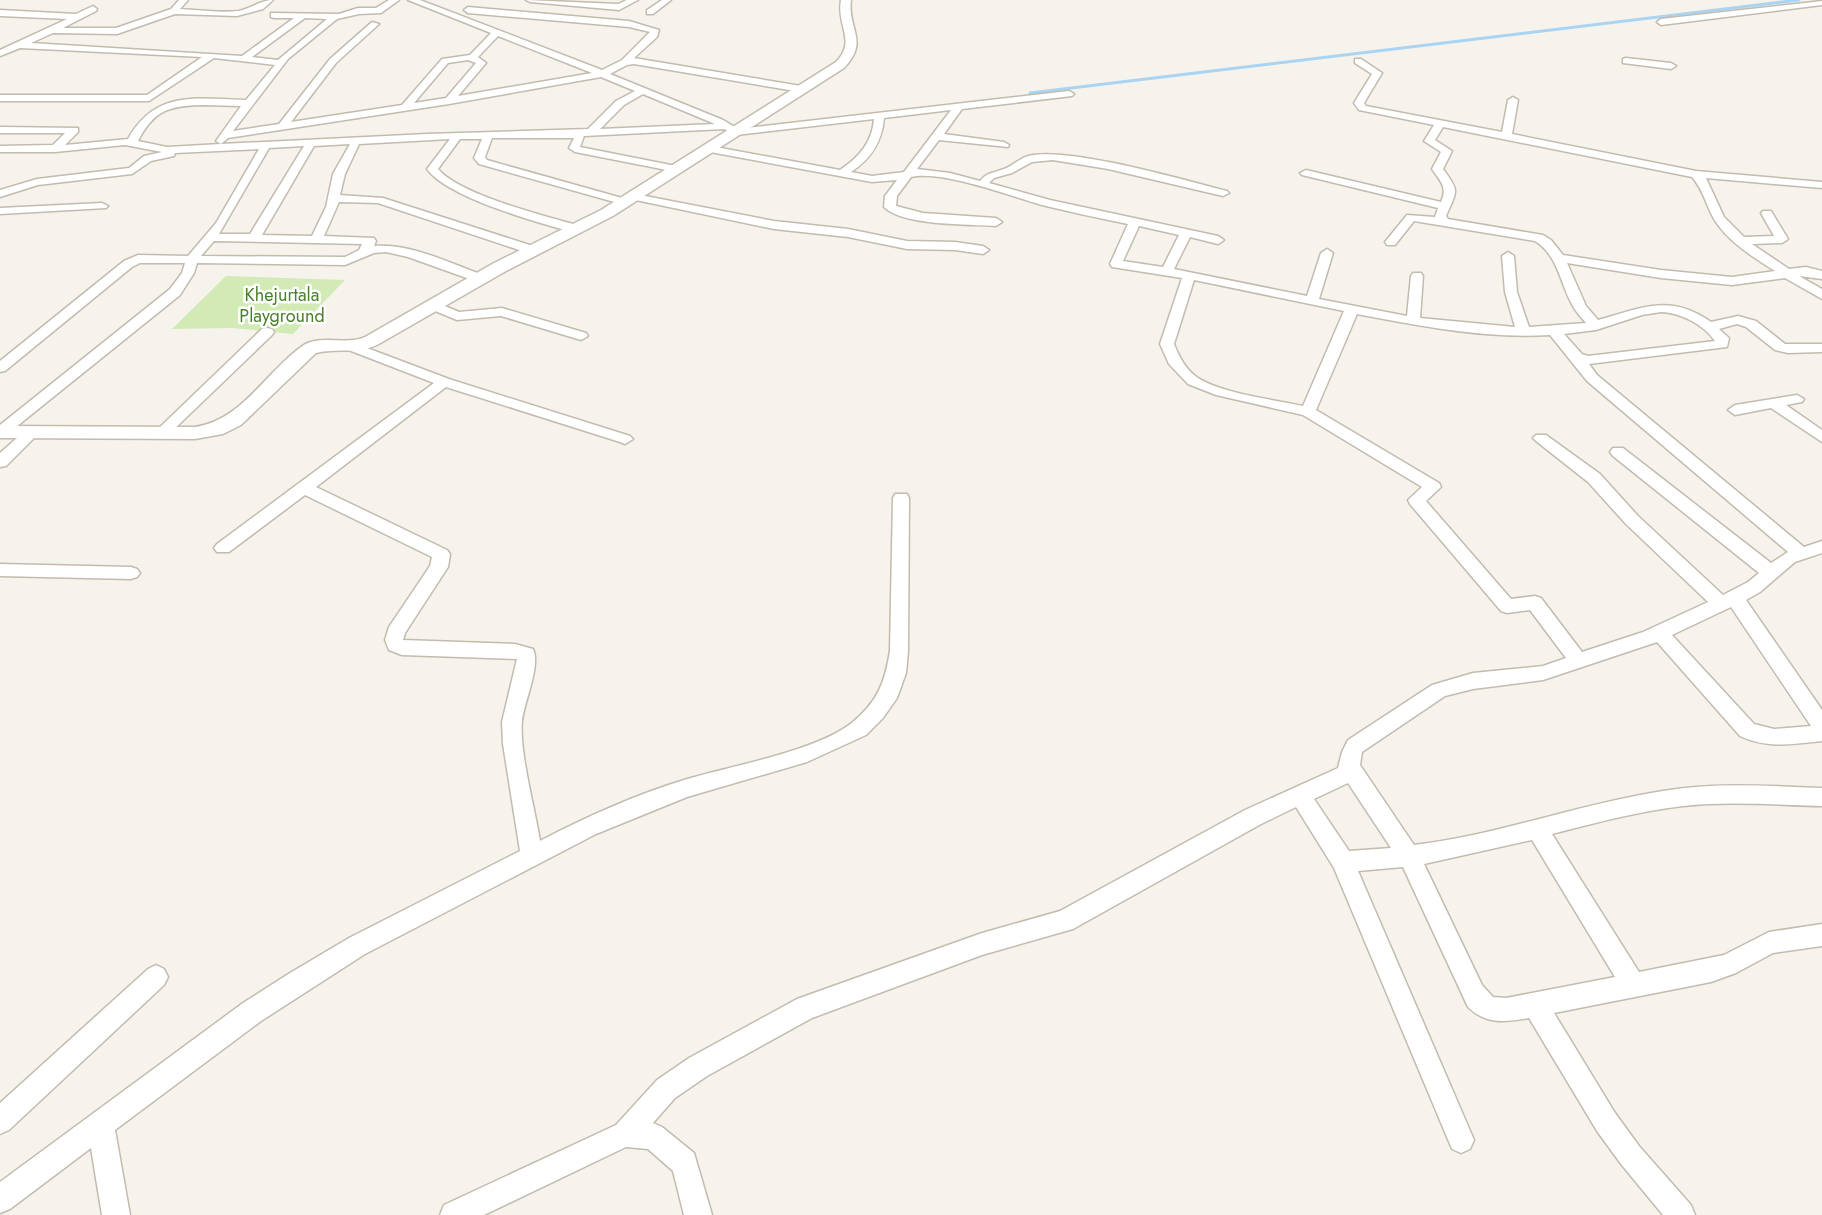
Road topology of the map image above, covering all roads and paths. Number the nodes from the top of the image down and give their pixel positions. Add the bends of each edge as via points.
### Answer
1 (184, 0) edge
2 (269, 0) edge
3 (395, 0) edge
4 (412, 0) edge
5 (530, 0) edge
6 (634, 0) edge
7 (667, 0) edge
8 (846, 0) edge
9 (483, 1) edge
10 (1822, 3) edge
11 (36, 6) dead end
12 (93, 9) dead end
13 (468, 10) junction
14 (174, 11) junction
15 (651, 12) dead end
16 (0, 13) edge
17 (21, 13) junction
18 (274, 15) dead end
19 (303, 16) junction
20 (78, 17) junction
21 (335, 17) junction
22 (456, 18) junction
23 (1661, 22) dead end
24 (375, 24) dead end
25 (52, 30) junction
26 (496, 33) junction
27 (21, 45) junction
28 (0, 53) edge
29 (212, 55) junction
30 (469, 58) junction
31 (242, 60) junction
32 (1626, 61) dead end
33 (625, 62) junction
34 (1358, 62) dead end
35 (280, 63) junction
36 (1671, 66) dead end
37 (602, 74) junction
38 (801, 89) junction
39 (641, 91) junction
40 (1069, 93) dead end
41 (1006, 95) dead end
42 (0, 98) edge
43 (1513, 100) dead end
44 (449, 101) junction
45 (249, 103) junction
46 (405, 106) junction
47 (957, 108) junction
48 (879, 117) junction
49 (414, 121) junction
50 (1440, 123) junction
51 (384, 124) junction
52 (282, 127) junction
53 (735, 128) junction
54 (0, 130) edge
55 (592, 131) junction
56 (225, 135) junction
57 (935, 136) junction
58 (1506, 136) junction
59 (487, 138) junction
60 (456, 140) junction
61 (132, 142) junction
62 (356, 145) junction
63 (1004, 145) dead end
64 (309, 147) junction
65 (55, 148) junction
66 (217, 148) junction
67 (0, 149) edge
68 (264, 149) junction
69 (710, 149) junction
70 (677, 169) junction
71 (842, 173) junction
72 (910, 173) junction
73 (1306, 173) dead end
74 (1696, 174) junction
75 (981, 185) junction
76 (1822, 185) edge
77 (1223, 193) dead end
78 (0, 195) edge
79 (334, 198) junction
80 (630, 199) junction
81 (102, 206) dead end
82 (1444, 206) junction
83 (0, 211) edge
84 (1767, 213) dead end
85 (996, 222) dead end
86 (1444, 222) junction
87 (1134, 223) junction
88 (1204, 224) dead end
89 (576, 229) junction
90 (1192, 235) junction
91 (211, 237) junction
92 (254, 238) junction
93 (317, 239) junction
94 (1218, 240) dead end
95 (1740, 241) junction
96 (1391, 242) dead end
97 (532, 250) junction
98 (983, 250) dead end
99 (364, 253) junction
100 (1327, 253) dead end
101 (1508, 256) dead end
102 (193, 258) junction
103 (1559, 258) junction
104 (1167, 271) junction
105 (1790, 274) junction
106 (1822, 275) edge
107 (1417, 276) dead end
108 (1189, 277) junction
109 (479, 278) junction
110 (1822, 295) edge
111 (1312, 301) junction
112 (433, 305) junction
113 (1352, 309) junction
114 (1413, 321) junction
115 (1596, 326) junction
116 (1709, 327) junction
117 (1553, 330) junction
118 (1523, 331) junction
119 (267, 332) dead end
120 (580, 336) dead end
121 (351, 346) junction
122 (1822, 348) edge
123 (1577, 357) junction
124 (0, 368) edge
125 (444, 382) junction
126 (1797, 399) dead end
127 (1773, 403) junction
128 (1735, 410) dead end
129 (1308, 412) junction
130 (1, 432) edge
131 (163, 432) junction
132 (31, 433) junction
133 (1822, 437) edge
134 (1541, 438) dead end
135 (625, 439) dead end
136 (1618, 452) dead end
137 (0, 462) edge
138 (303, 487) junction
139 (901, 498) dead end
140 (1822, 547) edge
141 (223, 548) dead end
142 (1800, 553) junction
143 (0, 570) edge
144 (1770, 572) junction
145 (132, 573) dead end
146 (1728, 602) junction
147 (1660, 633) junction
148 (1579, 662) junction
149 (1822, 726) edge
150 (1822, 733) edge
151 (1350, 768) junction
152 (1300, 795) junction
153 (1822, 797) edge
154 (1536, 828) junction
155 (532, 855) junction
156 (1409, 856) junction
157 (1343, 862) junction
158 (1822, 935) edge
159 (156, 977) dead end
160 (1634, 986) junction
161 (1535, 1005) junction
162 (0, 1121) edge
163 (101, 1126) junction
164 (625, 1134) junction
165 (1461, 1140) dead end
166 (0, 1199) edge
167 (116, 1215) edge
168 (454, 1215) edge
169 (698, 1215) edge
170 (1681, 1215) edge

1 - 14 street
2 - 14 street via 249,12
3 - 21 street via 378,11
4 - 22 street
5 - 6 street via 613,6 624,6
7 - 15 street
8 - 38 street via 851,52 840,65
9 - 13 street
10 - 23 street
11 - 17 street
12 - 20 street
13 - 22 street
13 - 33 street via 629,24 655,30 654,36
14 - 25 street via 117,31
16 - 17 street
17 - 20 street
18 - 19 street
19 - 21 street
19 - 31 street
20 - 25 street
21 - 35 street
22 - 26 street
24 - 52 street via 333,62
25 - 27 street
26 - 30 street
26 - 37 street
27 - 28 street
27 - 29 street
29 - 31 street
29 - 42 street via 149,98
30 - 44 street via 481,63
30 - 46 street via 450,59 439,65
31 - 35 street
32 - 36 street
33 - 37 street
33 - 38 street via 652,62
34 - 50 street via 1377,73 1360,107
35 - 45 street
37 - 39 street
37 - 44 street
38 - 53 street
39 - 53 street
39 - 55 street via 620,103
40 - 47 street
41 - 53 street
43 - 58 street
44 - 49 street
45 - 56 street
45 - 61 street via 179,104 163,108 152,114
46 - 49 street
46 - 51 street
47 - 48 street
47 - 57 street
48 - 53 street
48 - 71 street via 878,135 872,146
49 - 51 street
49 - 55 street
50 - 58 street
50 - 82 street via 1429,141 1447,151 1437,169 1450,186
51 - 52 street
51 - 66 street
52 - 56 street
53 - 55 street
53 - 69 street
54 - 65 street via 74,130
56 - 66 street
57 - 63 street
57 - 72 street
58 - 74 street
59 - 60 street
59 - 70 street via 575,134 580,137 574,148 579,150
59 - 80 street via 479,153 483,162
60 - 62 street
60 - 89 street via 432,169 439,179
61 - 65 street
61 - 66 street via 160,150
62 - 64 street
62 - 79 street via 339,174
64 - 68 street
64 - 92 street
65 - 67 street
68 - 78 street via 162,155 143,160 132,171 37,182
68 - 91 street
69 - 70 street
69 - 71 street
70 - 80 street
71 - 72 street via 880,179
72 - 75 street via 951,176
72 - 85 street via 891,196 893,210
73 - 82 street
74 - 76 street
74 - 95 street via 1713,200 1717,215
75 - 77 street via 990,176 1030,159 1053,157
75 - 87 street
79 - 93 street
79 - 97 street via 379,200
80 - 89 street
80 - 98 street via 906,245
81 - 83 street
82 - 86 street via 1440,216
84 - 95 street via 1782,239
86 - 96 street via 1411,217
86 - 103 street via 1539,238
87 - 90 street
87 - 104 street via 1116,264
88 - 90 street
89 - 97 street
90 - 94 street
90 - 104 street
91 - 92 street
91 - 102 street
92 - 93 street
93 - 99 street via 370,241
95 - 105 street
97 - 109 street
99 - 102 street via 345,261
99 - 109 street via 392,250
100 - 111 street
101 - 118 street via 1511,292
102 - 124 street via 146,258 128,264
102 - 130 street via 182,283 165,301
103 - 105 street via 1732,282
103 - 115 street via 1580,307
104 - 108 street
105 - 106 street
105 - 110 street
107 - 114 street
108 - 111 street
108 - 129 street via 1167,344 1174,361 1193,381 1221,392
109 - 112 street
111 - 113 street
112 - 120 street via 466,317 502,312
112 - 121 street via 372,341
113 - 114 street
113 - 129 street
114 - 118 street
115 - 116 street via 1652,310 1672,309 1690,314
115 - 117 street
116 - 122 street via 1738,320 1751,324 1788,350
116 - 123 street via 1722,338 1722,344 1588,360
117 - 118 street
117 - 123 street
119 - 131 street
121 - 125 street
121 - 131 street via 309,349 234,421 216,430
123 - 142 street via 1592,378
125 - 135 street
125 - 138 street
126 - 127 street
127 - 128 street
127 - 133 street
129 - 148 street via 1433,487 1416,500 1507,606 1535,603
130 - 132 street
131 - 132 street
132 - 137 street
134 - 146 street via 1594,478 1632,520
136 - 144 street
138 - 141 street
138 - 155 street via 441,554 439,567 396,632 396,645 526,654 512,722
139 - 155 street via 896,673 890,693 859,729 800,756 645,803
140 - 142 street
142 - 144 street
143 - 145 street
144 - 146 street
146 - 147 street
146 - 149 street
147 - 148 street
147 - 150 street via 1747,730 1768,737
148 - 151 street via 1543,673 1473,681 1439,690 1355,746
151 - 152 street via 1346,774
151 - 156 street
152 - 157 street
152 - 164 street via 1253,816 1065,921 982,944 806,1008 666,1089
153 - 154 street via 1664,800
154 - 156 street
154 - 160 street
155 - 163 street via 298,981
156 - 157 street
156 - 161 street via 1481,1004 1492,1010
157 - 165 street
158 - 160 street via 1769,944 1728,966
159 - 162 street
160 - 161 street
161 - 170 street via 1606,1122
163 - 166 street
163 - 167 street
164 - 168 street
164 - 169 street via 653,1136 684,1163

